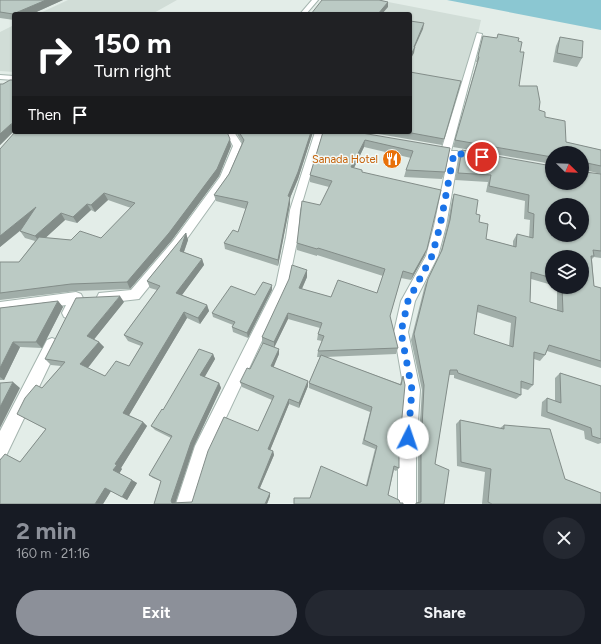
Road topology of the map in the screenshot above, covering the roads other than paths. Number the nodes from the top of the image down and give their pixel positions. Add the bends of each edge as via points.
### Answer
1 (315, 0) edge
2 (305, 12) edge
3 (479, 34) dead end
4 (0, 77) edge
5 (12, 78) edge
6 (231, 134) edge
7 (318, 134) edge
8 (84, 298) junction
9 (0, 308) edge
10 (0, 450) edge
11 (186, 504) edge
12 (408, 504) edge

1 - 2 street
3 - 12 street via 450,152 440,226 432,256 408,301 401,332 412,390 407,453
4 - 5 street
6 - 8 street via 238,146 225,178 134,295
7 - 11 street via 295,210 282,285 201,452
8 - 9 street
8 - 10 street via 60,330

